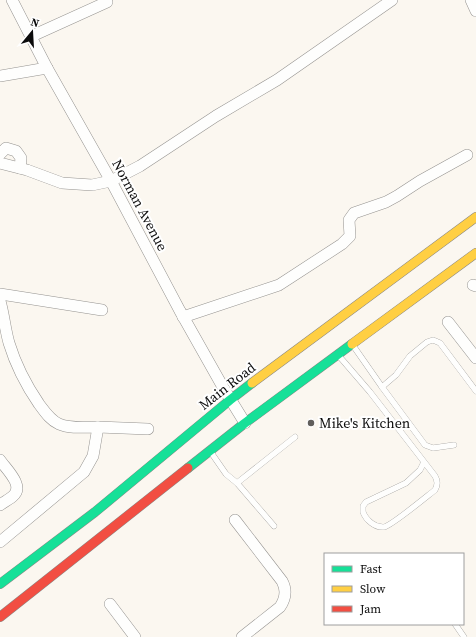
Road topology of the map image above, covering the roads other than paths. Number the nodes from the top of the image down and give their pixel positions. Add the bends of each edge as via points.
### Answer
1 (12, 0) edge
2 (392, 0) edge
3 (471, 0) edge
4 (107, 2) dead end
5 (476, 11) edge
6 (32, 36) junction
7 (47, 68) junction
8 (0, 76) edge
9 (0, 154) edge
10 (467, 155) dead end
11 (0, 163) edge
12 (20, 168) junction
13 (111, 181) junction
14 (476, 217) edge
15 (476, 253) edge
16 (0, 294) edge
17 (0, 301) edge
18 (102, 310) dead end
19 (183, 317) junction
20 (448, 322) dead end
21 (352, 344) junction
22 (338, 355) junction
23 (476, 358) edge
24 (382, 387) junction
25 (476, 391) edge
26 (230, 400) junction
27 (245, 423) junction
28 (98, 427) junction
29 (148, 429) dead end
30 (296, 437) dead end
31 (454, 445) dead end
32 (210, 451) junction
33 (0, 460) edge
34 (424, 462) junction
35 (237, 483) junction
36 (0, 505) edge
37 (235, 520) dead end
38 (274, 526) dead end
39 (0, 542) edge
40 (0, 584) edge
41 (110, 604) dead end
42 (0, 617) edge
43 (456, 625) edge
44 (135, 637) edge
45 (242, 637) edge
46 (464, 637) edge

1 - 6 street, Norman Avenue
2 - 13 street via 277,80
3 - 5 street
4 - 6 street
6 - 7 street, Norman Avenue
7 - 8 street
7 - 13 street, Norman Avenue
9 - 12 street via 6,148 16,151 21,158
10 - 19 street via 386,202 354,213 349,220 350,236 342,244 279,285
11 - 12 street
12 - 13 street via 62,183 92,185
13 - 19 street, Norman Avenue
14 - 26 main road, Main Road
15 - 21 main road
16 - 18 street
17 - 28 street via 19,371 45,412 61,425
19 - 26 street, Norman Avenue
20 - 23 street
21 - 22 main road
21 - 24 lane
22 - 27 main road
22 - 34 lane
24 - 25 lane via 396,375 410,356 433,340 440,343
24 - 31 lane via 425,445 433,448
26 - 27 street, Norman Avenue
26 - 40 main road, Main Road via 94,512
27 - 32 main road
28 - 29 street
28 - 39 street via 93,456 84,472
30 - 35 lane
32 - 35 lane via 226,474
32 - 42 main road
33 - 36 street via 18,489 14,496
34 - 34 lane via 437,481 435,490 388,526 379,527 370,522 363,512 366,502 406,483 420,470
35 - 38 lane
37 - 45 street via 285,587 284,600 280,606
41 - 44 street
43 - 46 lane

